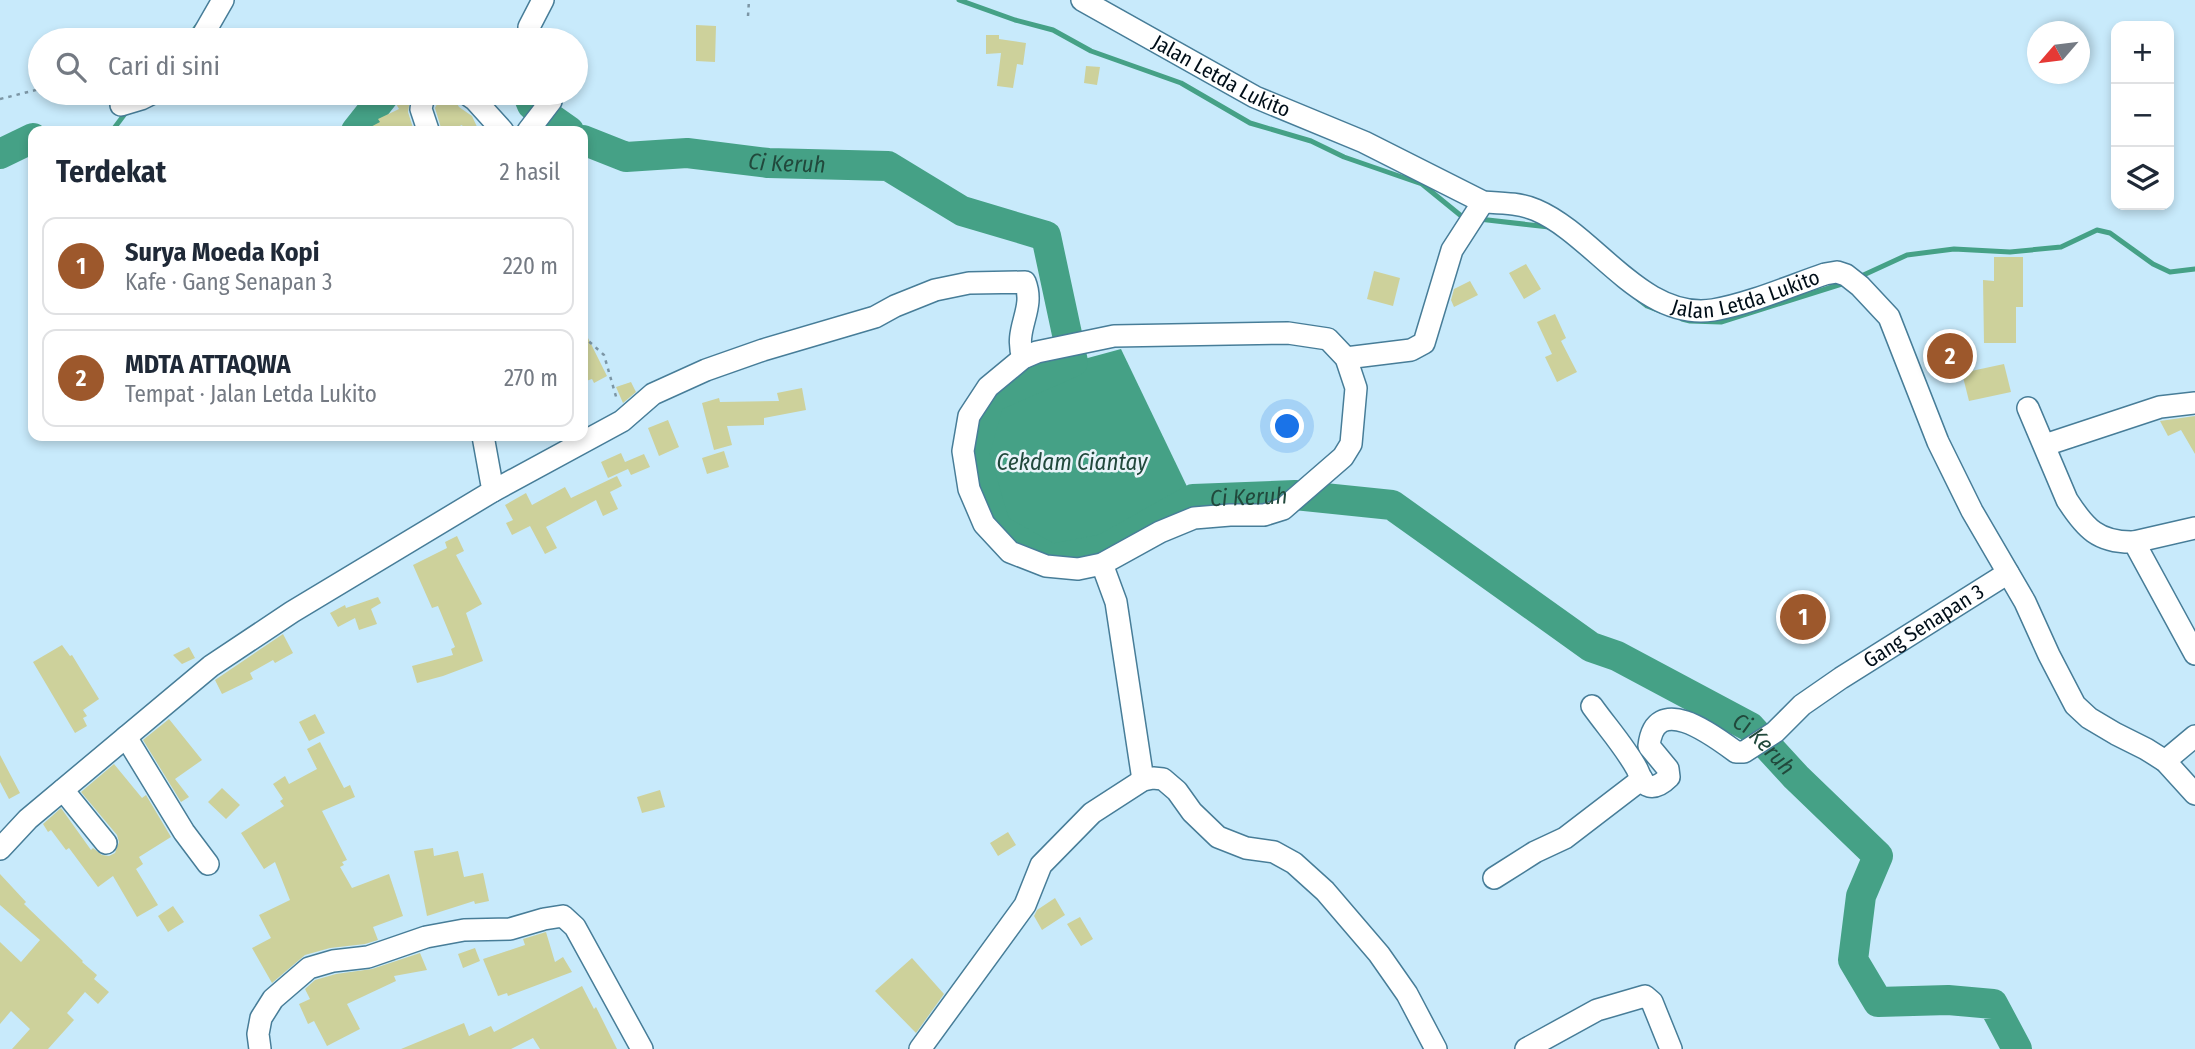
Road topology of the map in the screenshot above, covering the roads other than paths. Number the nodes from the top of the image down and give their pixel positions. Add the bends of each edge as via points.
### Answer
1 (223, 0) edge
2 (542, 0) edge
3 (1082, 0) edge
4 (207, 28) edge
5 (529, 28) edge
6 (422, 105) edge
7 (480, 105) edge
8 (545, 105) edge
9 (427, 126) edge
10 (498, 126) edge
11 (532, 126) edge
12 (1478, 211) junction
13 (1030, 355) junction
14 (1346, 358) junction
15 (2195, 403) edge
16 (2028, 408) dead end
17 (588, 434) edge
18 (483, 441) edge
19 (575, 441) edge
20 (2045, 445) junction
21 (493, 491) junction
22 (2195, 528) edge
23 (2134, 541) junction
24 (1102, 564) junction
25 (2008, 573) junction
26 (2195, 654) edge
27 (1592, 706) dead end
28 (2195, 736) edge
29 (126, 737) junction
30 (2165, 761) junction
31 (1642, 779) junction
32 (1143, 780) junction
33 (63, 790) junction
34 (2195, 794) edge
35 (106, 843) dead end
36 (0, 849) edge
37 (208, 864) dead end
38 (1494, 878) dead end
39 (260, 1049) edge
40 (642, 1049) edge
41 (920, 1049) edge
42 (1436, 1049) edge
43 (1527, 1049) edge
44 (1671, 1049) edge

1 - 4 street
2 - 5 street
3 - 12 street, Jalan Letda Lukito via 1255,97 1364,142
6 - 9 street
7 - 10 street
8 - 11 street
12 - 14 street via 1452,250 1424,343 1411,350
12 - 25 street, Jalan Letda Lukito via 1505,202 1534,209 1563,224 1611,267 1675,308 1712,310 1837,272 1853,281 1888,317 1938,442
13 - 14 street via 1114,336 1288,333 1328,339
13 - 17 street via 1019,332 1029,292 1025,282 953,285 914,297 875,317 706,370 653,394 622,421
13 - 24 street via 988,387 970,416 963,451 969,489 984,524 1010,552 1046,566 1078,569
14 - 24 street via 1356,388 1351,444 1343,457 1292,502 1264,515 1194,518
15 - 20 street via 2160,407
16 - 20 street
18 - 21 street
19 - 21 street
20 - 23 street via 2067,500 2087,529 2107,540
21 - 29 street via 211,666
22 - 23 street
23 - 26 street
24 - 32 street via 1118,613
25 - 30 street, Jalan Letda Lukito via 2075,705
25 - 31 street, Gang Senapan 3 via 1841,678 1744,752 1736,752 1694,724 1666,719 1649,746 1669,777 1653,786
27 - 31 street
28 - 30 street
29 - 33 street
29 - 37 street
30 - 34 street, Jalan Letda Lukito
31 - 38 street via 1565,838
32 - 41 street via 1092,813 1041,865 1025,905
32 - 42 street via 1163,779 1219,837 1246,848 1274,852 1325,891 1379,954
33 - 35 street
33 - 36 street
39 - 40 street via 261,1018 273,999 309,968 368,957 426,937 510,929 563,916 575,927
43 - 44 street via 1597,1010 1645,996 1652,1002

